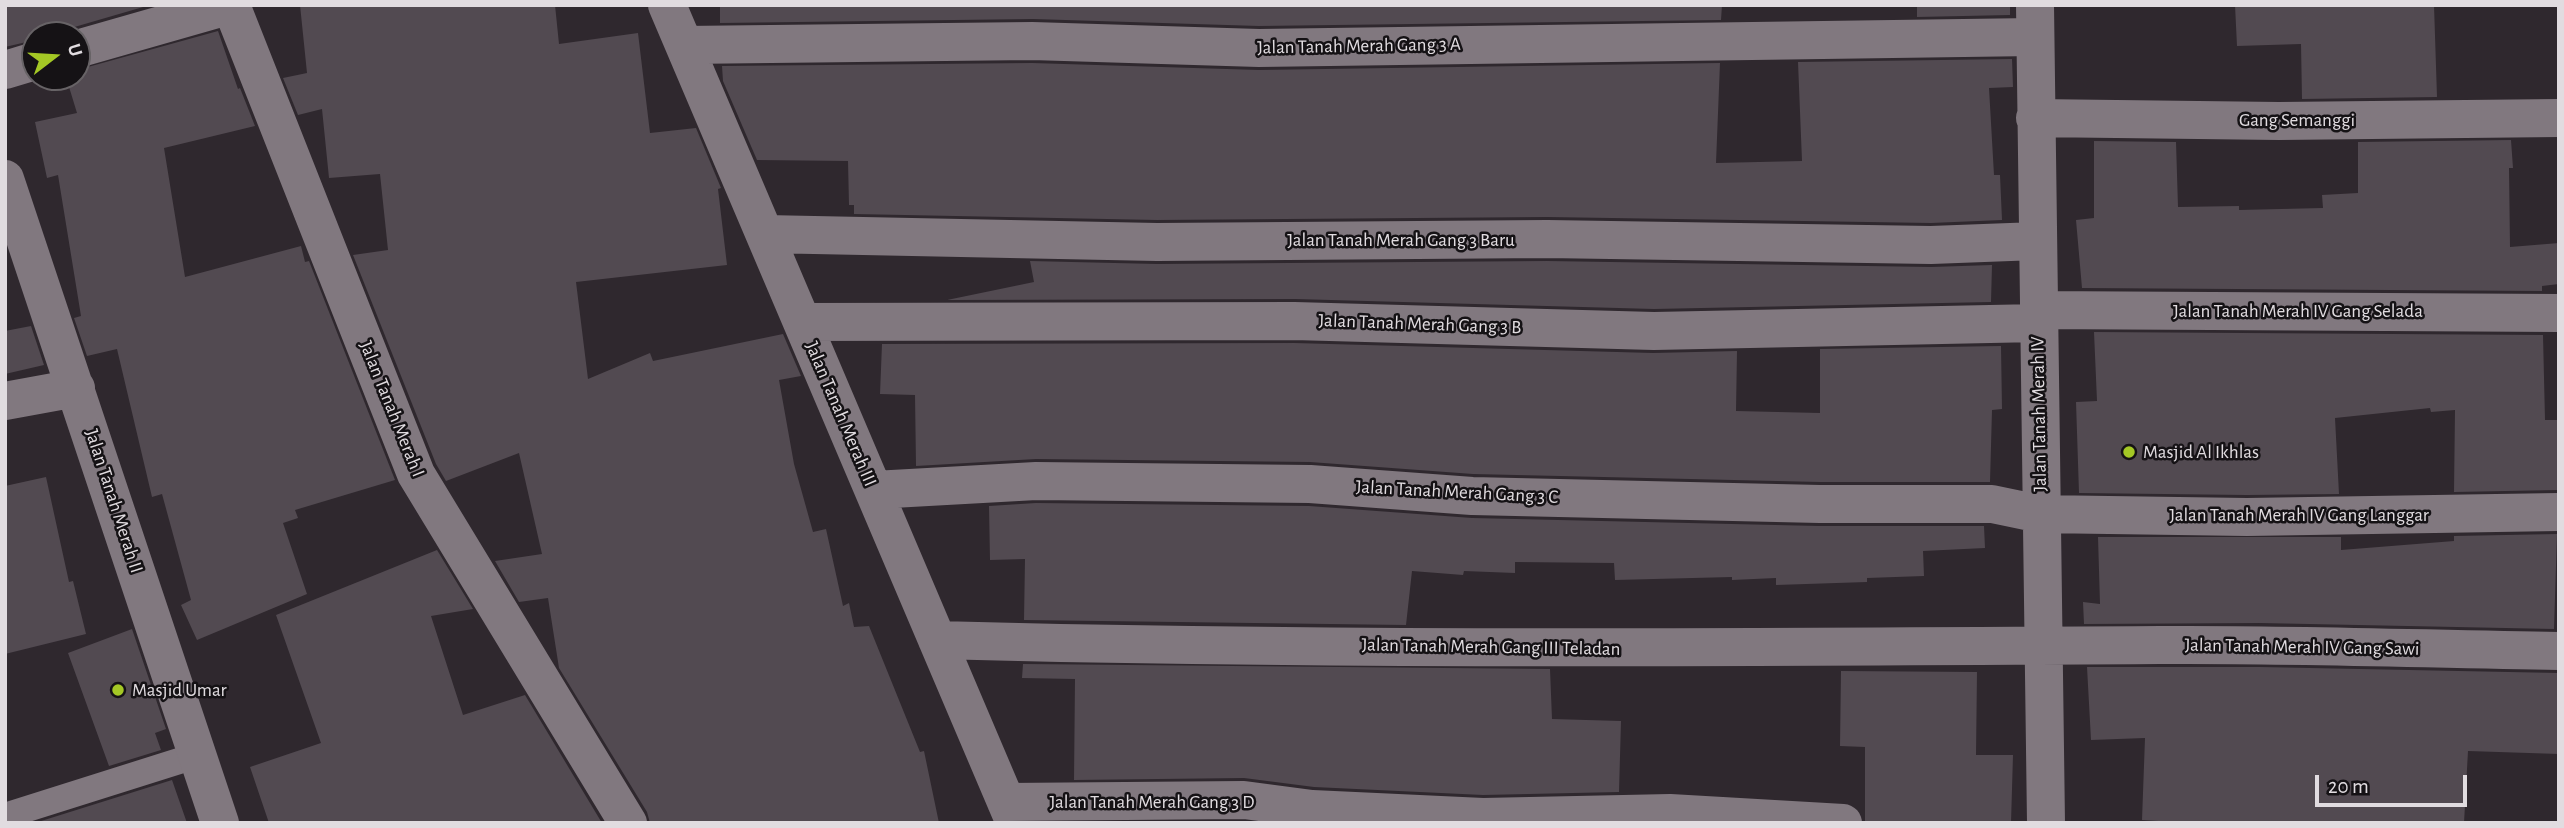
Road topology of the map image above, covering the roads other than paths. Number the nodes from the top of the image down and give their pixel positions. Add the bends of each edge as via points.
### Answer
1 (231, 5) edge
2 (667, 5) edge
3 (2034, 21) edge
4 (91, 45) edge
5 (684, 45) junction
6 (2035, 118) junction
7 (2559, 118) edge
8 (5, 179) edge
9 (765, 234) junction
10 (2037, 241) junction
11 (2559, 313) edge
12 (2038, 316) junction
13 (802, 321) junction
14 (76, 388) junction
15 (5, 401) edge
16 (874, 490) junction
17 (2559, 512) edge
18 (2040, 514) junction
19 (937, 640) junction
20 (2045, 647) junction
21 (2559, 652) edge
22 (198, 755) junction
23 (1011, 812) edge
24 (5, 816) edge
25 (220, 823) edge
26 (628, 823) edge
27 (1843, 823) edge
28 (2046, 823) edge

1 - 4 street
1 - 26 street, Jalan Tanah Merah I via 416,474
2 - 5 street, Jalan Tanah Merah III
3 - 5 street, Jalan Tanah Merah Gang 3 A via 1259,48 1032,41
3 - 6 street, Jalan Tanah Merah IV
5 - 9 street, Jalan Tanah Merah III
6 - 7 street, Gang Semanggi
6 - 10 street, Jalan Tanah Merah IV
8 - 14 street, Jalan Tanah Merah II
9 - 10 street, Jalan Tanah Merah Gang 3 Baru via 1157,242
9 - 13 street, Jalan Tanah Merah III
10 - 12 street, Jalan Tanah Merah IV
11 - 12 street, Jalan Tanah Merah IV Gang Selada
12 - 13 street, Jalan Tanah Merah Gang 3 B via 1654,331 1294,321
12 - 18 street, Jalan Tanah Merah IV
13 - 16 street, Jalan Tanah Merah III
14 - 15 street
14 - 22 street, Jalan Tanah Merah II
16 - 18 street, Jalan Tanah Merah Gang 3 C via 1036,481 1310,484 1472,496 1992,504
16 - 19 street, Jalan Tanah Merah III
17 - 18 street, Jalan Tanah Merah IV Gang Langgar via 2247,517
18 - 20 street, Jalan Tanah Merah IV
19 - 20 street, Jalan Tanah Merah Gang III Teladan via 1616,649
19 - 23 street, Jalan Tanah Merah III
20 - 21 street, Jalan Tanah Merah IV Gang Sawi
20 - 28 street, Jalan Tanah Merah IV
22 - 24 lane
22 - 25 street, Jalan Tanah Merah II
23 - 27 street, Jalan Tanah Merah Gang 3 D via 1244,800 1312,809 1483,817 1670,813

